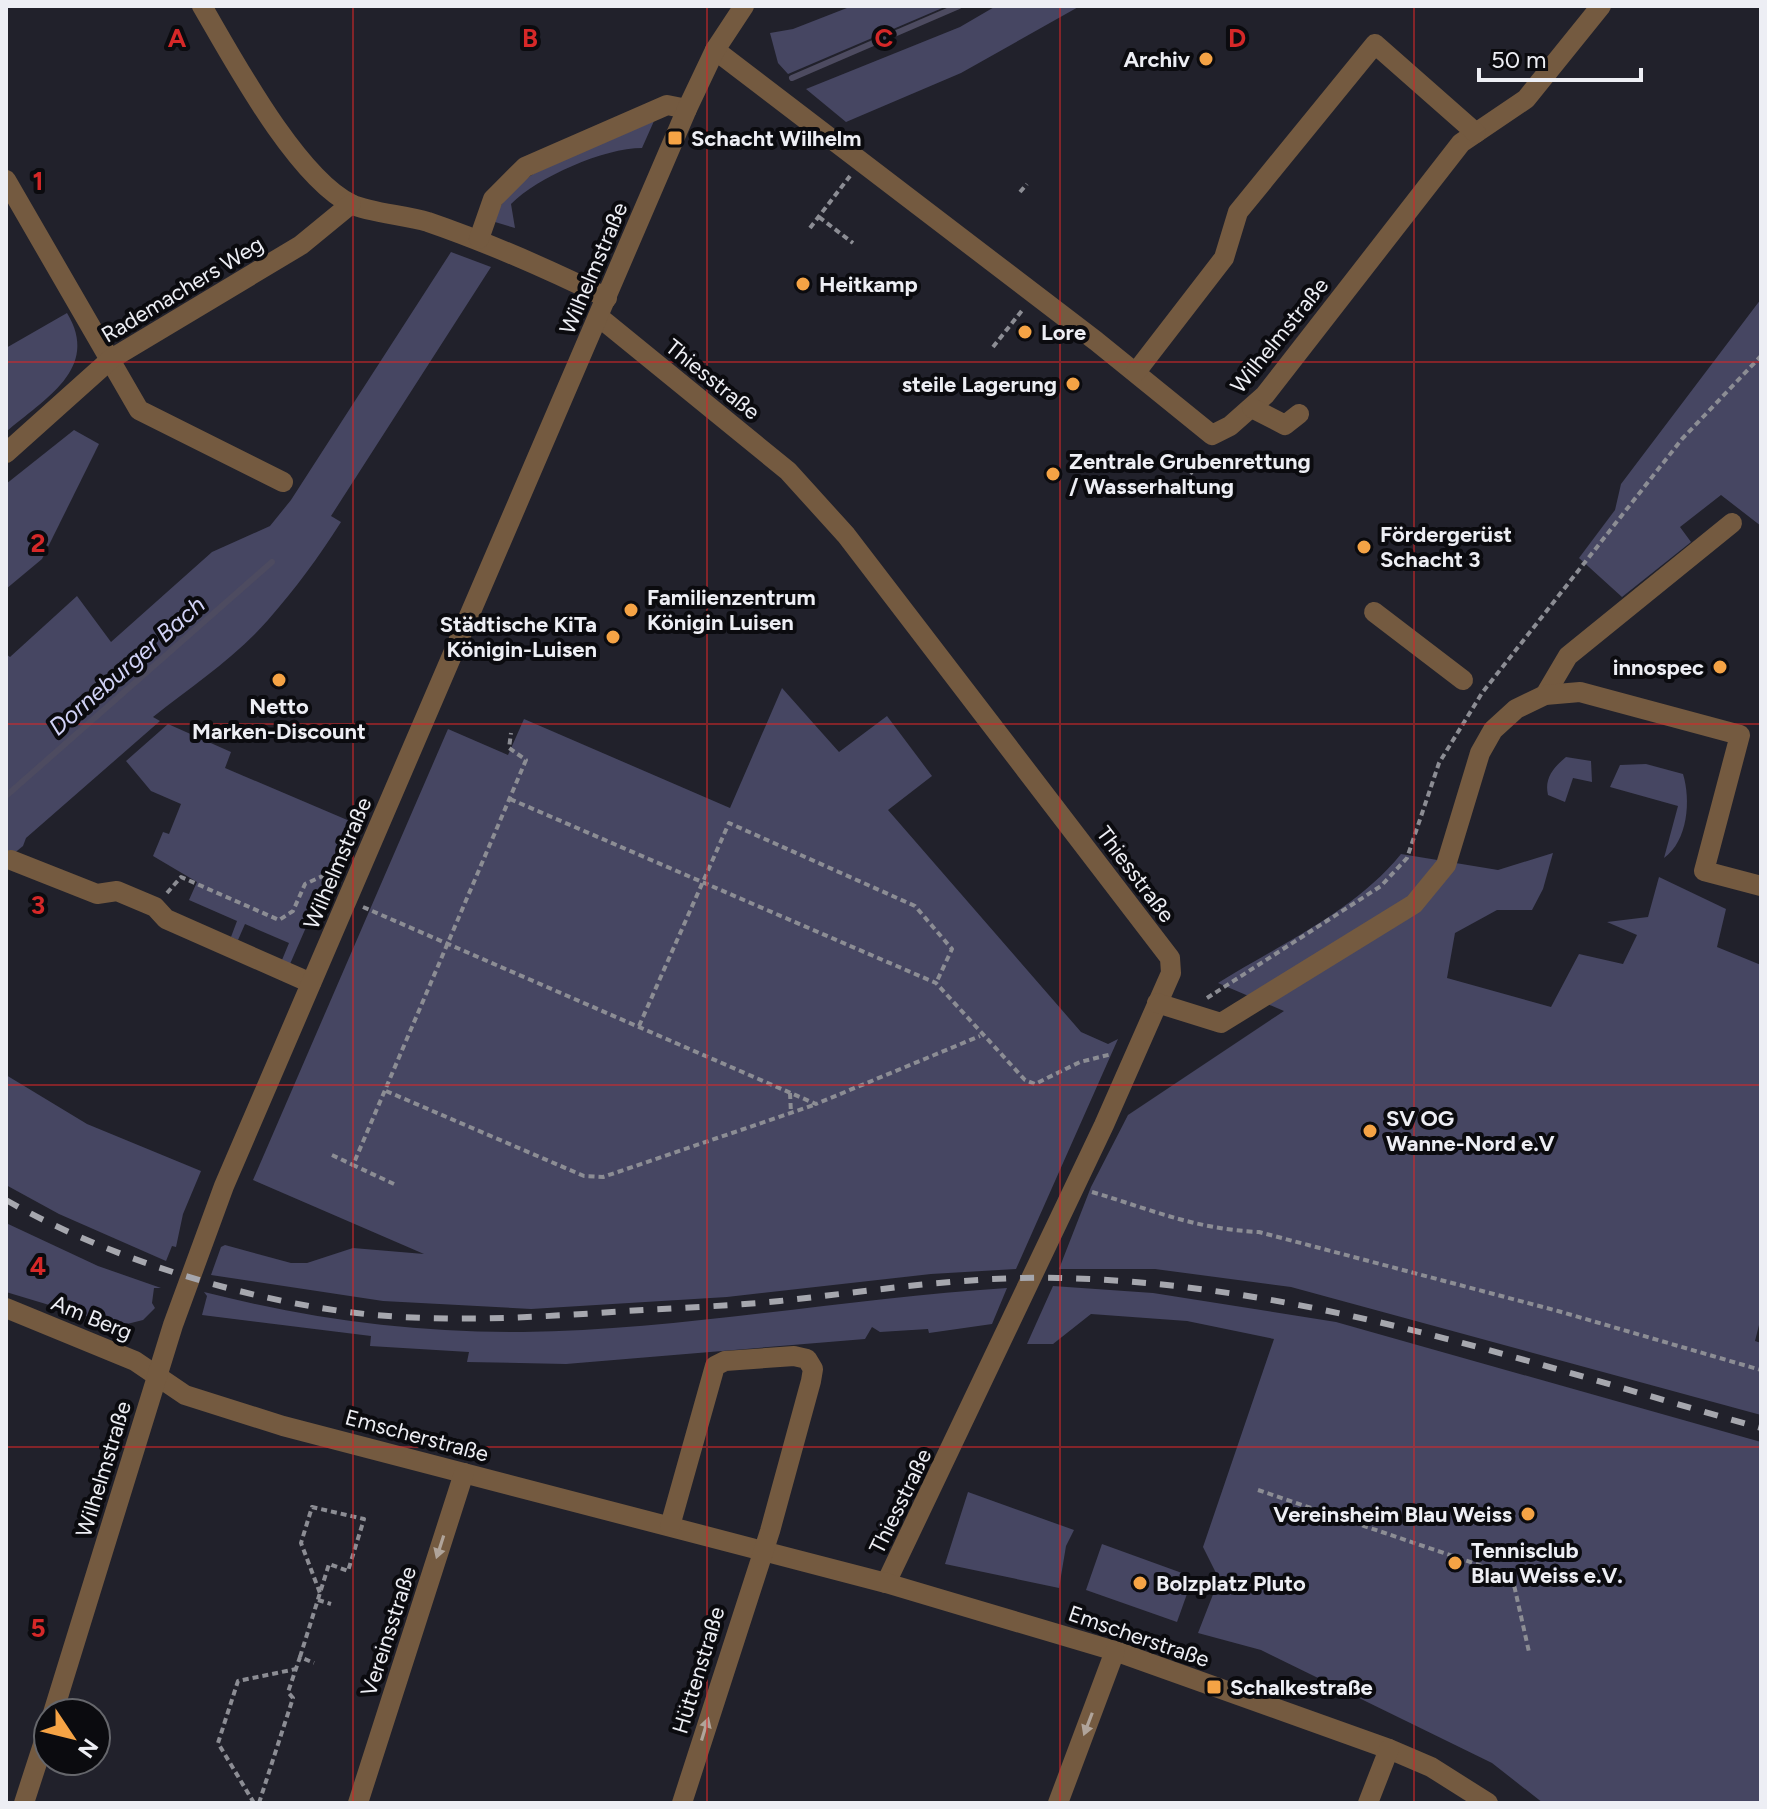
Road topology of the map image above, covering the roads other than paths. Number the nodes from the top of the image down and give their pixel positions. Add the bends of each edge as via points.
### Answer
1 (202, 6) edge
2 (744, 6) edge
3 (1601, 6) edge
4 (715, 50) junction
5 (687, 109) junction
6 (1476, 133) junction
7 (6, 180) edge
8 (351, 204) junction
9 (479, 239) junction
10 (603, 308) junction
11 (111, 359) junction
12 (1136, 372) junction
13 (1252, 408) junction
14 (1299, 414) dead end
15 (6, 453) edge
16 (283, 482) dead end
17 (1732, 523) dead end
18 (1374, 612) dead end
19 (1463, 680) dead end
20 (1545, 695) junction
21 (1740, 735) junction
22 (1761, 741) edge
23 (11, 860) dead end
24 (1761, 886) edge
25 (311, 983) junction
26 (1157, 1003) junction
27 (6, 1308) edge
28 (157, 1377) junction
29 (464, 1473) junction
30 (670, 1526) junction
31 (761, 1551) junction
32 (886, 1583) junction
33 (1115, 1651) junction
34 (58, 1697) edge
35 (1389, 1749) junction
36 (32, 1777) edge
37 (24, 1803) edge
38 (358, 1803) edge
39 (682, 1803) edge
40 (1058, 1803) edge
41 (1368, 1803) edge
42 (1488, 1803) edge

1 - 8 street, Thiesstraße via 270,118 310,170
2 - 4 street, Wilhelmstraße
3 - 6 street, Wilhelmstraße via 1526,99
4 - 5 street, Wilhelmstraße
4 - 12 street, Wilhelmstraße
5 - 9 street via 667,105 525,167 493,199
5 - 10 street, Wilhelmstraße
6 - 12 street via 1375,44 1238,212 1224,258
6 - 13 street, Wilhelmstraße via 1461,143
7 - 11 street
8 - 9 street, Thiesstraße
8 - 11 street, Rademachers Weg via 301,245
9 - 10 street, Thiesstraße
10 - 25 street, Wilhelmstraße
10 - 26 street, Thiesstraße via 788,471 846,535 1170,958 1171,973
11 - 15 street, Rademachers Weg
11 - 16 street via 139,410
12 - 13 street, Wilhelmstraße via 1212,435
13 - 14 street via 1285,425
17 - 20 street via 1568,656
18 - 19 street
20 - 21 street via 1580,692
20 - 26 street via 1516,709 1493,730 1480,753 1446,865 1414,904 1221,1023
21 - 22 street
21 - 24 street via 1704,871
23 - 25 street via 97,894 117,891 155,907 166,919
25 - 28 street, Wilhelmstraße via 207,1230
26 - 32 street, Thiesstraße
27 - 28 street, Am Berg via 135,1361
28 - 29 street, Emscherstraße via 212,1404
28 - 34 street, Wilhelmstraße
29 - 30 street, Emscherstraße
29 -> 38 street, Vereinsstraße
30 - 31 street, Emscherstraße
30 - 31 street via 715,1366 802,1356 812,1362 811,1381
31 - 32 street, Emscherstraße
39 -> 31 street, Hüttenstraße
32 - 33 street, Emscherstraße
33 - 35 street, Emscherstraße
33 -> 40 street
35 - 41 street
35 - 42 street, Emscherstraße via 1431,1767
36 - 37 street

